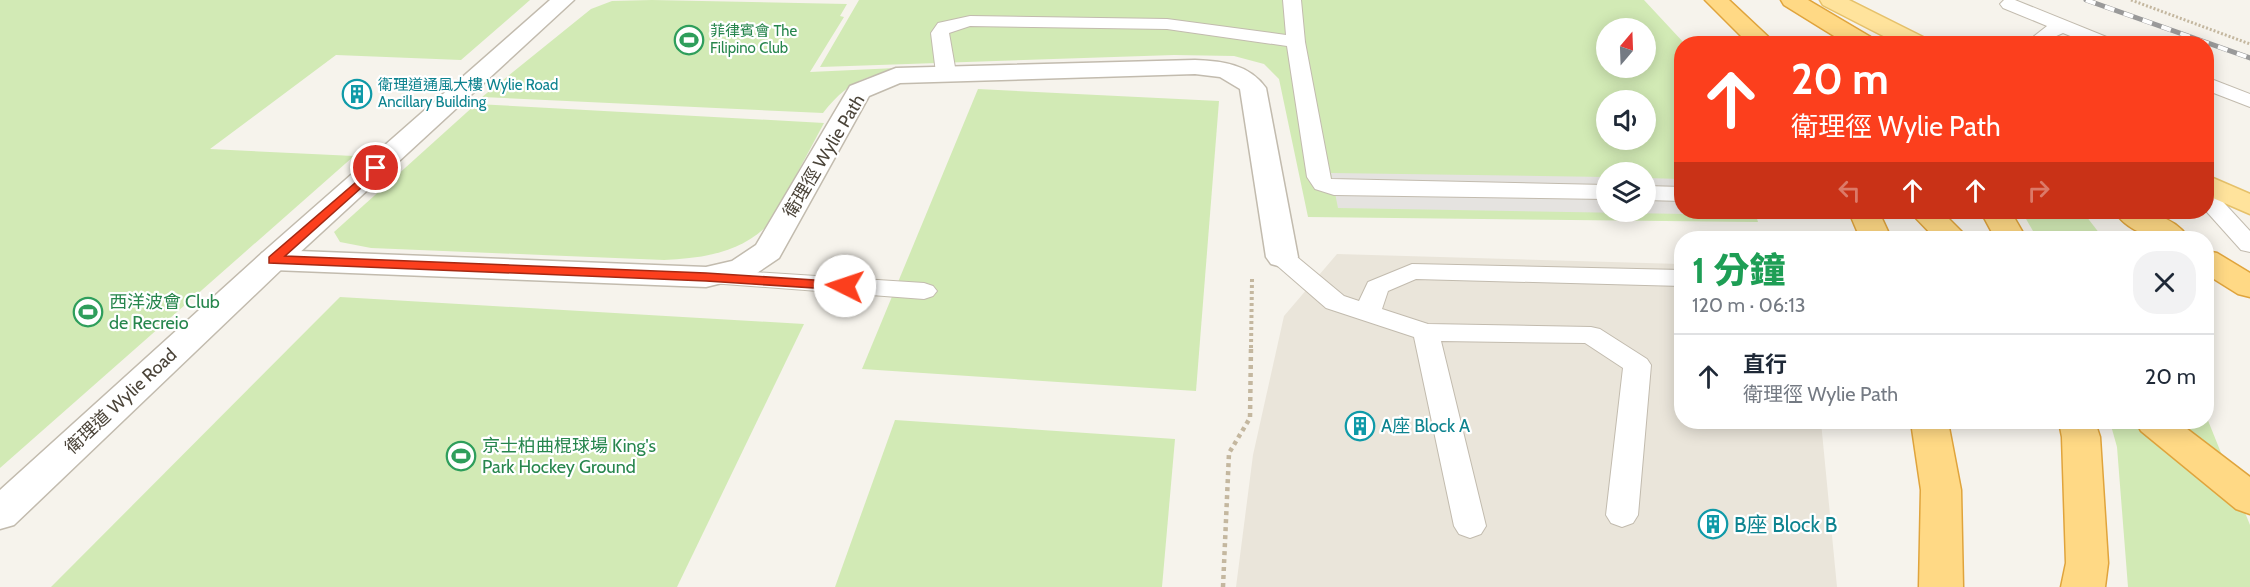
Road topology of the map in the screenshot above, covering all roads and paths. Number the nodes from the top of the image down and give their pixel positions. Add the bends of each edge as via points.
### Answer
1 (563, 0) edge
2 (1292, 0) edge
3 (1716, 0) edge
4 (1791, 0) edge
5 (1831, 0) edge
6 (2131, 0) edge
7 (2010, 4) dead end
8 (2064, 26) junction
9 (1755, 36) edge
10 (1826, 36) edge
11 (1852, 36) edge
12 (1902, 36) edge
13 (2043, 36) edge
14 (2088, 36) edge
15 (1296, 42) junction
16 (2250, 44) edge
17 (946, 74) junction
18 (2214, 86) edge
19 (2250, 101) edge
20 (2214, 188) edge
21 (1596, 192) edge
22 (1656, 193) edge
23 (1674, 194) edge
24 (2250, 205) edge
25 (2214, 206) edge
26 (1932, 219) edge
27 (2142, 219) edge
28 (1945, 231) edge
29 (2161, 231) edge
30 (2250, 245) edge
31 (1282, 257) joint
32 (273, 260) junction
33 (2214, 265) edge
34 (706, 277) junction
35 (1674, 278) edge
36 (2250, 287) edge
37 (924, 291) dead end
38 (1252, 297) dead end
39 (1368, 312) junction
40 (1426, 332) junction
41 (1930, 429) edge
42 (2079, 429) edge
43 (2162, 429) edge
44 (2241, 494) edge
45 (0, 514) edge
46 (1622, 515) dead end
47 (1470, 526) dead end
48 (1223, 587) edge
49 (1941, 587) edge
50 (2083, 587) edge

1 - 32 street, 衛理道 Wylie Road
2 - 15 lane
3 - 9 highway
4 - 10 highway
4 - 11 highway
5 - 12 main road
6 - 16 path
7 - 8 lane
8 - 13 lane
8 - 14 lane
15 - 17 lane via 1167,24 970,21 944,27 940,33
15 - 21 lane via 1318,177 1323,184 1334,188
17 - 31 street, 衛理徑 Wylie Path via 1195,67 1226,70 1247,79 1253,88
17 - 34 street, 衛理徑 Wylie Path via 896,76 859,91 768,251 743,268
18 - 19 lane
20 - 24 main road
22 - 23 lane
25 - 30 lane
26 - 28 highway
27 - 29 highway
31 - 39 lane via 1335,302
32 - 34 street, 衛理徑 Wylie Path
32 - 45 street, 衛理道 Wylie Road
33 - 36 highway
34 - 37 lane
35 - 39 lane via 1412,271 1377,287
38 - 48 path via 1250,418 1229,453
39 - 40 lane
40 - 46 lane via 1591,335 1637,365
40 - 47 lane
41 - 49 highway via 1941,490
42 - 50 highway via 2087,563
43 - 44 highway

